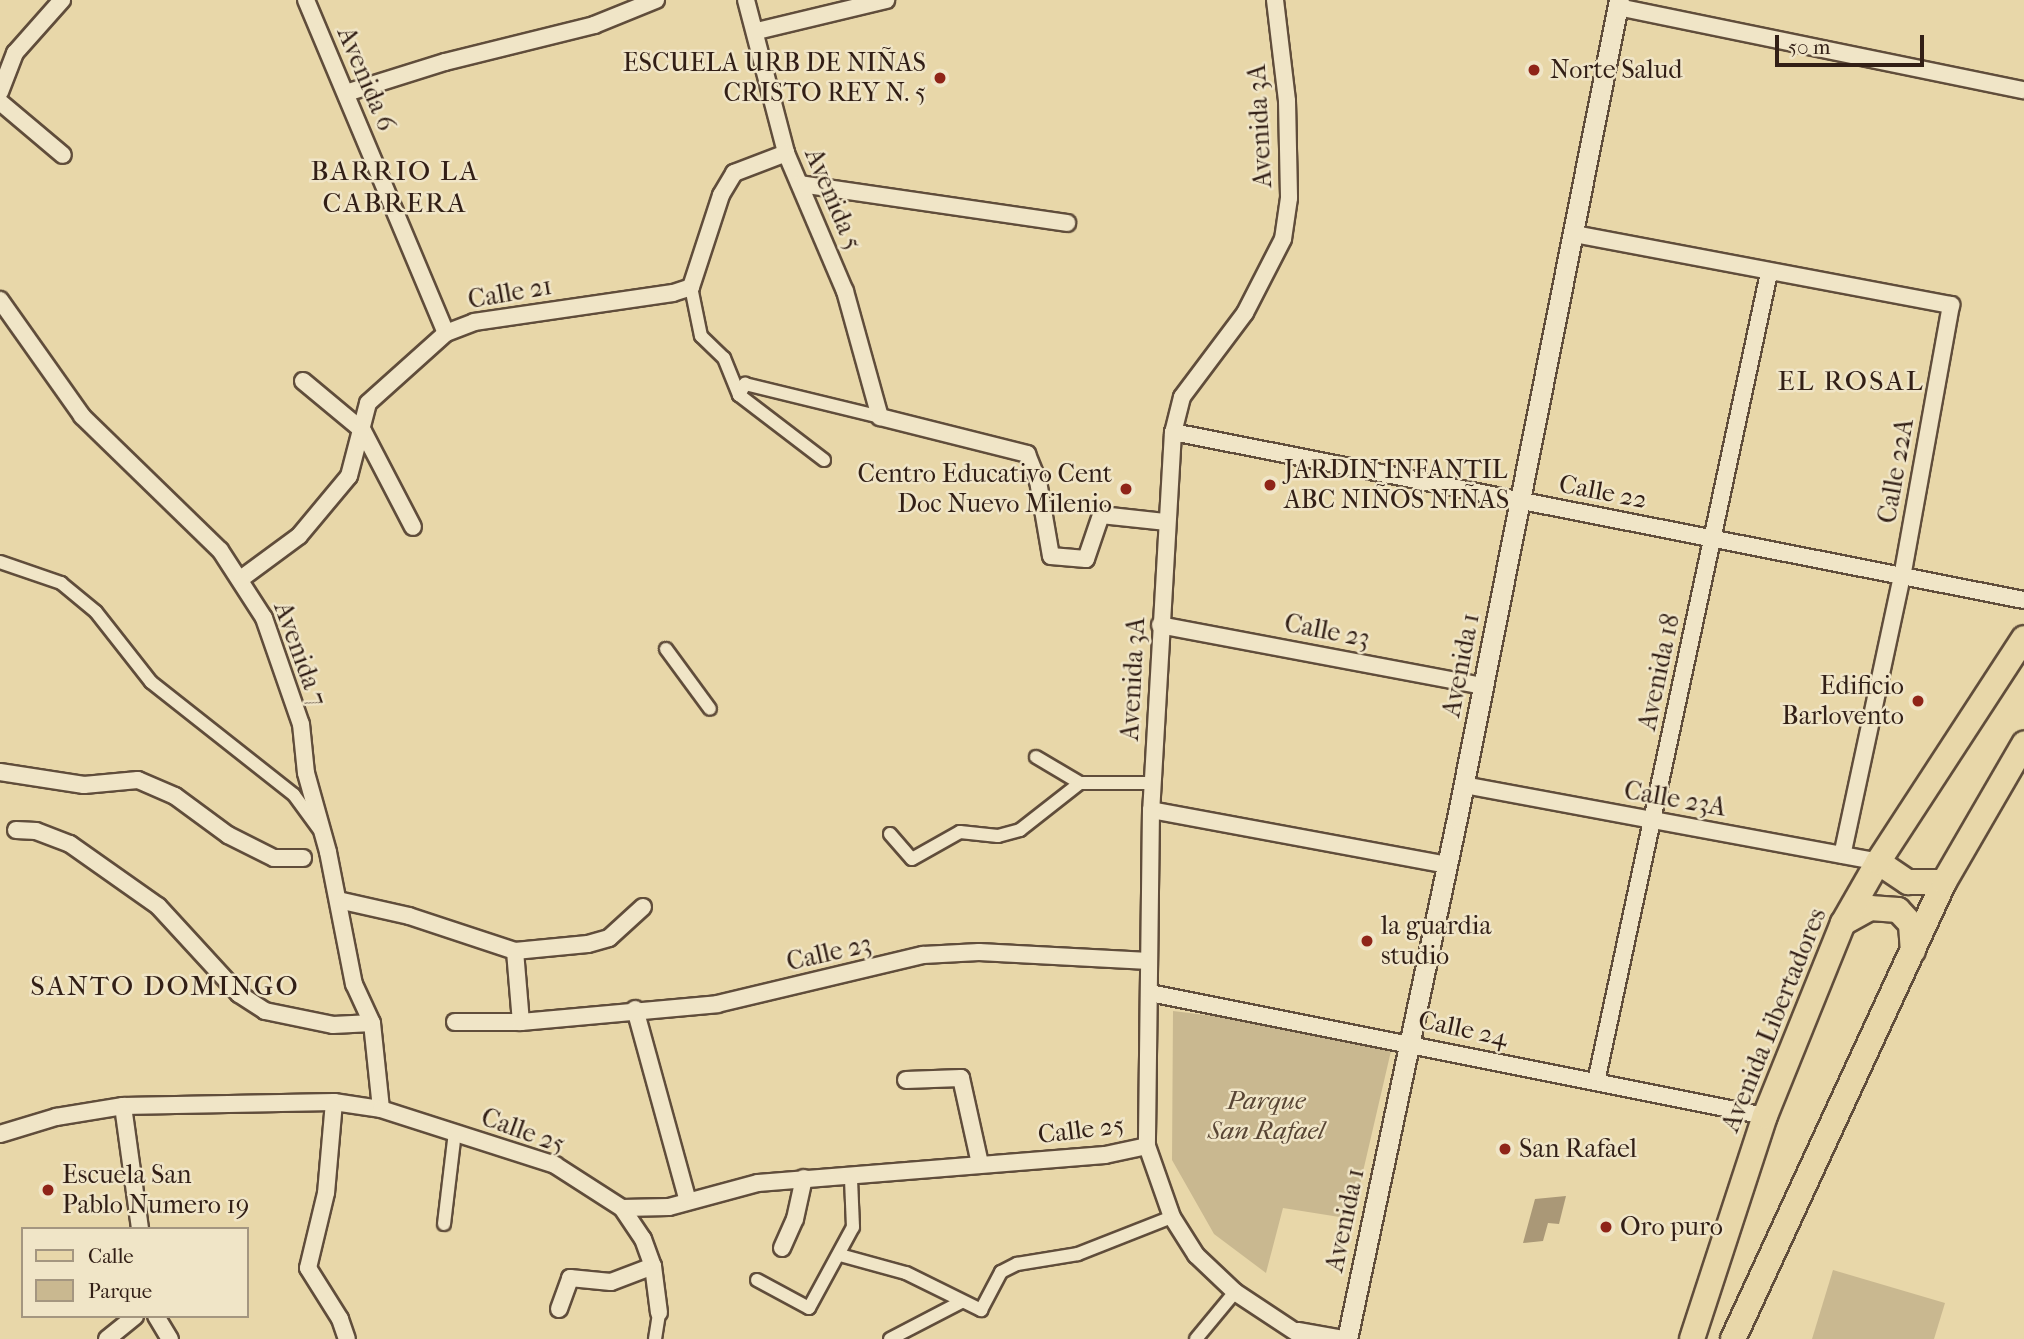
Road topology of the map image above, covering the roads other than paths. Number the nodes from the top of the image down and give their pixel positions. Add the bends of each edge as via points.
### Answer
1 (62, 0) edge
2 (306, 0) edge
3 (656, 0) edge
4 (746, 0) edge
5 (886, 0) edge
6 (1275, 0) edge
7 (631, 4) edge
8 (1619, 4) edge
9 (757, 31) junction
10 (2024, 90) edge
11 (0, 92) edge
12 (346, 93) junction
13 (0, 102) edge
14 (786, 153) junction
15 (63, 155) dead end
16 (800, 184) junction
17 (1067, 223) dead end
18 (1575, 234) junction
19 (1769, 273) junction
20 (691, 287) junction
21 (0, 300) edge
22 (446, 333) junction
23 (303, 381) dead end
24 (738, 395) junction
25 (880, 417) junction
26 (363, 431) junction
27 (1173, 432) junction
28 (824, 460) dead end
29 (1521, 500) junction
30 (1165, 522) junction
31 (413, 527) dead end
32 (1713, 538) junction
33 (0, 562) edge
34 (1902, 576) junction
35 (242, 578) junction
36 (2024, 600) edge
37 (1160, 625) junction
38 (2024, 638) edge
39 (666, 649) dead end
40 (1484, 687) junction
41 (710, 709) dead end
42 (2024, 744) edge
43 (1035, 757) dead end
44 (1, 769) edge
45 (1080, 783) junction
46 (1153, 783) junction
47 (1464, 785) junction
48 (1151, 810) junction
49 (1652, 820) junction
50 (16, 830) dead end
51 (319, 830) junction
52 (890, 834) dead end
53 (1842, 855) junction
54 (303, 858) dead end
55 (1878, 862) junction
56 (1447, 865) junction
57 (1944, 882) junction
58 (338, 900) junction
59 (643, 907) dead end
60 (1843, 923) junction
61 (515, 951) junction
62 (1912, 952) junction
63 (1149, 961) junction
64 (1150, 993) junction
65 (635, 1009) junction
66 (454, 1022) dead end
67 (521, 1022) junction
68 (372, 1023) junction
69 (1411, 1044) junction
70 (906, 1080) dead end
71 (1596, 1082) junction
72 (334, 1102) junction
73 (123, 1106) junction
74 (380, 1109) junction
75 (1765, 1116) junction
76 (455, 1132) junction
77 (0, 1134) edge
78 (1147, 1146) junction
79 (980, 1164) junction
80 (804, 1178) junction
81 (851, 1179) junction
82 (688, 1201) junction
83 (622, 1208) junction
84 (1172, 1217) junction
85 (444, 1224) dead end
86 (140, 1227) edge
87 (782, 1248) dead end
88 (841, 1255) junction
89 (653, 1266) junction
90 (757, 1280) dead end
91 (1235, 1292) junction
92 (961, 1302) junction
93 (559, 1309) dead end
94 (659, 1312) joint
95 (133, 1318) edge
96 (157, 1318) edge
97 (1205, 1325) junction
98 (1302, 1335) edge
99 (107, 1339) edge
100 (170, 1339) edge
101 (346, 1339) edge
102 (655, 1339) edge
103 (890, 1339) edge
104 (1196, 1339) edge
105 (1205, 1339) edge
106 (1346, 1339) edge
107 (1692, 1339) edge
108 (1732, 1339) edge

1 - 11 street via 15,53
2 - 12 street, Avenida 6
3 - 7 street
4 - 9 street, Avenida 5
5 - 9 street
6 - 27 street, Avenida 3A via 1287,101 1289,198 1283,239 1245,313 1182,397
7 - 12 street via 594,25 445,62
8 - 10 street
8 - 18 street, Avenida 1
9 - 14 street, Avenida 5
12 - 22 street, Avenida 6
13 - 15 street
14 - 16 street, Avenida 5
14 - 20 street via 734,173 721,195
16 - 17 street
16 - 25 street, Avenida 5 via 850,304
18 - 19 street, Calle 22A
18 - 29 street, Avenida 1
19 - 32 street, Avenida 18
19 - 34 street, Calle 22A via 1951,305
20 - 22 street, Calle 21 via 474,321
20 - 24 street via 701,336 724,358
21 - 35 street, Avenida 7 via 82,416 220,550
22 - 26 street, Calle 21 via 368,402
23 - 26 street
24 - 25 street via 745,384
24 - 28 street
25 - 30 street via 1027,454 1038,481 1051,556 1086,559 1101,515
26 - 31 street
26 - 35 street, Calle 21 via 349,477 299,536
27 - 29 street, Calle 22
27 - 30 street, Avenida 3A
29 - 32 street, Calle 22
29 - 40 street, Avenida 1
30 - 37 street, Avenida 3A
32 - 34 street, Calle 22
32 - 49 street, Avenida 18
33 - 51 street via 61,583 96,612 150,682 293,795
34 - 36 street, Calle 22
34 - 53 street, Calle 22A
35 - 51 street, Avenida 7 via 264,618 293,693
37 - 40 street, Calle 23
37 - 46 street, Avenida 3A
38 - 55 main road, Avenida Libertadores
39 - 41 street
40 - 47 street, Avenida 1
42 - 57 main road
43 - 45 street
44 - 54 street via 85,785 138,780 175,796 228,835 274,858
45 - 46 street
45 - 52 street via 1020,830 998,836 960,832 912,859
46 - 48 street, Avenida 3A
47 - 49 street, Calle 23A
47 - 56 street, Avenida 1
48 - 56 street
48 - 63 street, Avenida 3A
49 - 53 street, Calle 23A
49 - 71 street, Avenida 18
50 - 68 street via 36,831 70,844 158,906 239,994 265,1011 333,1025
51 - 58 street, Avenida 7
53 - 55 street, Calle 23A
55 - 57 main road via 1908,883
55 - 60 main road, Avenida Libertadores
56 - 69 street, Avenida 1
57 - 62 main road
58 - 61 street via 409,916
58 - 68 street, Avenida 7 via 354,984
59 - 61 street via 609,938
60 - 62 main road via 1870,908 1898,910 1911,924
60 - 75 main road, Avenida Libertadores
61 - 67 street
62 - 108 main road
63 - 64 street, Avenida 3A
63 - 65 street, Calle 23 via 979,952 923,955 717,1004
64 - 69 street, Calle 24
64 - 78 street, Avenida 3A
65 - 67 street, Calle 23
65 - 82 street
66 - 67 street, Calle 23
68 - 74 street, Avenida 7
69 - 71 street, Calle 24
69 - 106 street, Avenida 1
70 - 79 street via 961,1078
71 - 75 street, Calle 24
72 - 73 street, Calle 25
72 - 74 street, Calle 25
72 - 101 street via 326,1193 308,1268 340,1319
73 - 77 street, Calle 25 via 56,1117
73 - 86 street
74 - 76 street, Calle 25
75 - 107 main road, Avenida Libertadores
76 - 83 street, Calle 25 via 555,1165
76 - 85 street
78 - 79 street, Calle 25 via 1105,1155
78 - 84 street, Avenida 3A
79 - 81 street, Calle 25
80 - 81 street, Calle 25
80 - 82 street, Calle 25
80 - 87 street via 795,1219
81 - 88 street via 853,1227
82 - 83 street, Calle 25 via 669,1207
83 - 89 street via 643,1239
84 - 91 street, Avenida 3A via 1196,1255
84 - 92 street via 1078,1254 1017,1264 1001,1272 981,1310
88 - 90 street via 809,1308
88 - 92 street via 906,1273
89 - 93 street via 611,1282 570,1278
89 - 94 street
91 - 97 street
91 - 98 street, Avenida 3A
92 - 103 street
94 - 102 street
95 - 99 street
96 - 100 street
97 - 104 street
97 - 105 street
98 - 106 street, Avenida 3A

